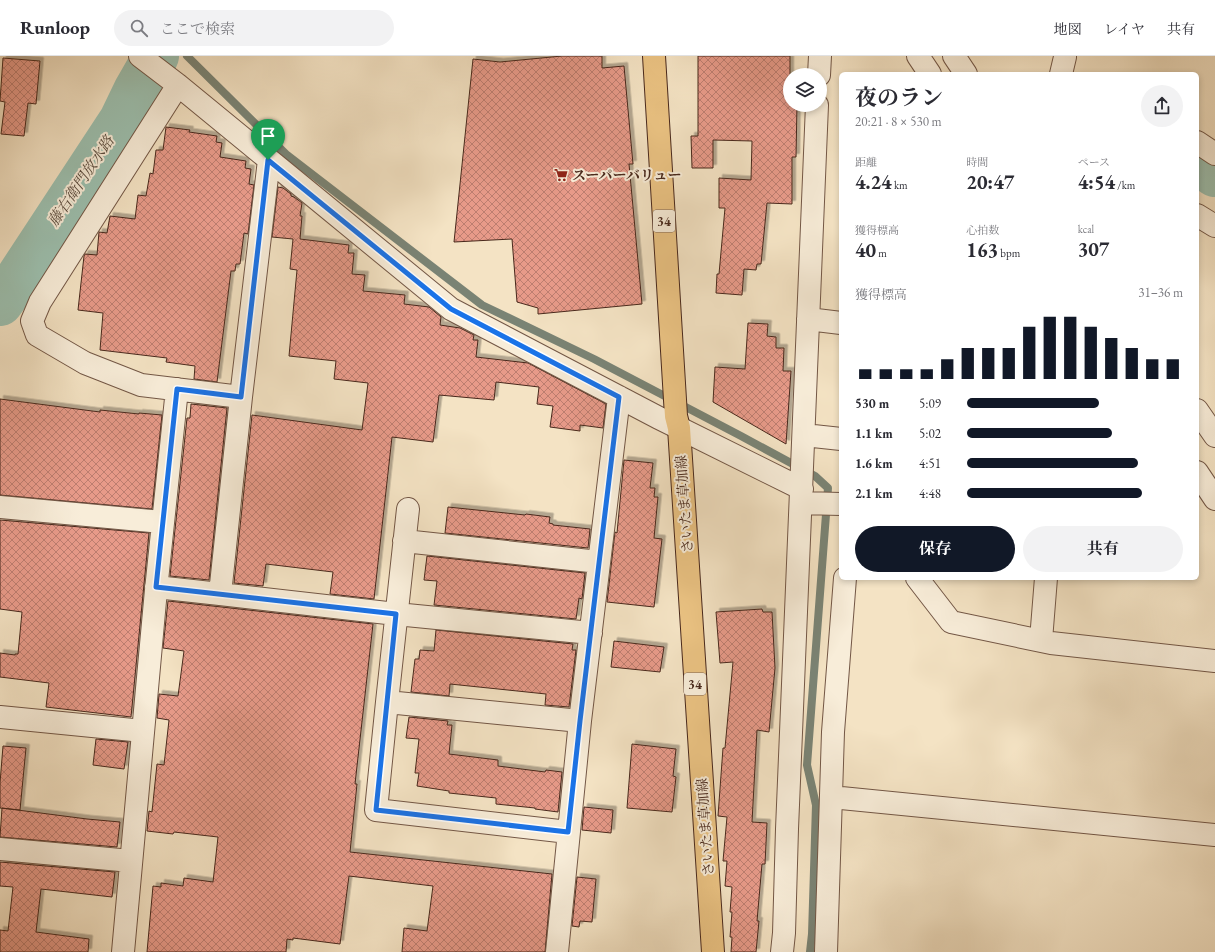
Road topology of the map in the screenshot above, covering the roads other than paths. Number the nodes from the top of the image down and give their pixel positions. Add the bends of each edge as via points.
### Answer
1 (140, 56) edge
2 (654, 56) edge
3 (820, 56) edge
4 (918, 56) edge
5 (954, 56) edge
6 (819, 68) edge
7 (929, 72) edge
8 (965, 72) edge
9 (178, 85) junction
10 (817, 112) edge
11 (1199, 143) edge
12 (1215, 154) edge
13 (268, 160) junction
14 (1199, 216) edge
15 (1215, 226) edge
16 (808, 319) junction
17 (839, 323) edge
18 (177, 389) junction
19 (241, 397) junction
20 (619, 397) junction
21 (1199, 413) edge
22 (677, 422) junction
23 (804, 435) junction
24 (1215, 436) edge
25 (839, 439) edge
26 (1199, 475) edge
27 (801, 496) junction
28 (1215, 499) edge
29 (839, 504) edge
30 (0, 507) edge
31 (408, 509) dead end
32 (162, 522) junction
33 (404, 541) junction
34 (599, 562) junction
35 (845, 580) edge
36 (919, 580) edge
37 (1046, 580) edge
38 (156, 587) junction
39 (220, 594) junction
40 (396, 614) junction
41 (591, 633) junction
42 (1041, 640) junction
43 (1215, 661) edge
44 (387, 702) junction
45 (0, 717) edge
46 (580, 721) junction
47 (143, 731) junction
48 (831, 797) junction
49 (568, 832) junction
50 (1215, 835) edge
51 (0, 849) edge
52 (131, 861) junction
53 (123, 952) edge
54 (557, 952) edge
55 (713, 952) edge
56 (782, 952) edge
57 (826, 952) edge

1 - 9 street
2 - 22 main road, さいたま草加線 / 34
3 - 6 street
4 - 7 street
5 - 8 street
9 - 13 street
9 - 18 street via 40,302 32,321 37,335 85,364 141,385
10 - 16 street
11 - 12 street
13 - 19 street
13 - 20 street via 451,309
14 - 15 street
16 - 17 street
16 - 23 street
18 - 19 street
18 - 32 street
19 - 39 street
20 - 22 street
20 - 34 street
21 - 24 street
22 - 27 street
22 - 55 main road, さいたま草加線 / 34
23 - 25 street
23 - 27 street
26 - 28 street
27 - 29 street
27 - 56 street
30 - 32 street
31 - 33 street
32 - 38 street
33 - 34 street
33 - 40 street
34 - 41 street
35 - 48 street via 833,732
36 - 42 street via 951,622
37 - 42 street
38 - 39 street
38 - 47 street
39 - 40 street
40 - 41 street
40 - 44 street
41 - 46 street
42 - 43 street
44 - 46 street
44 - 49 street via 376,810
45 - 47 street
46 - 49 street
47 - 52 street
48 - 50 street
48 - 57 street
49 - 54 street
51 - 52 street
52 - 53 street

